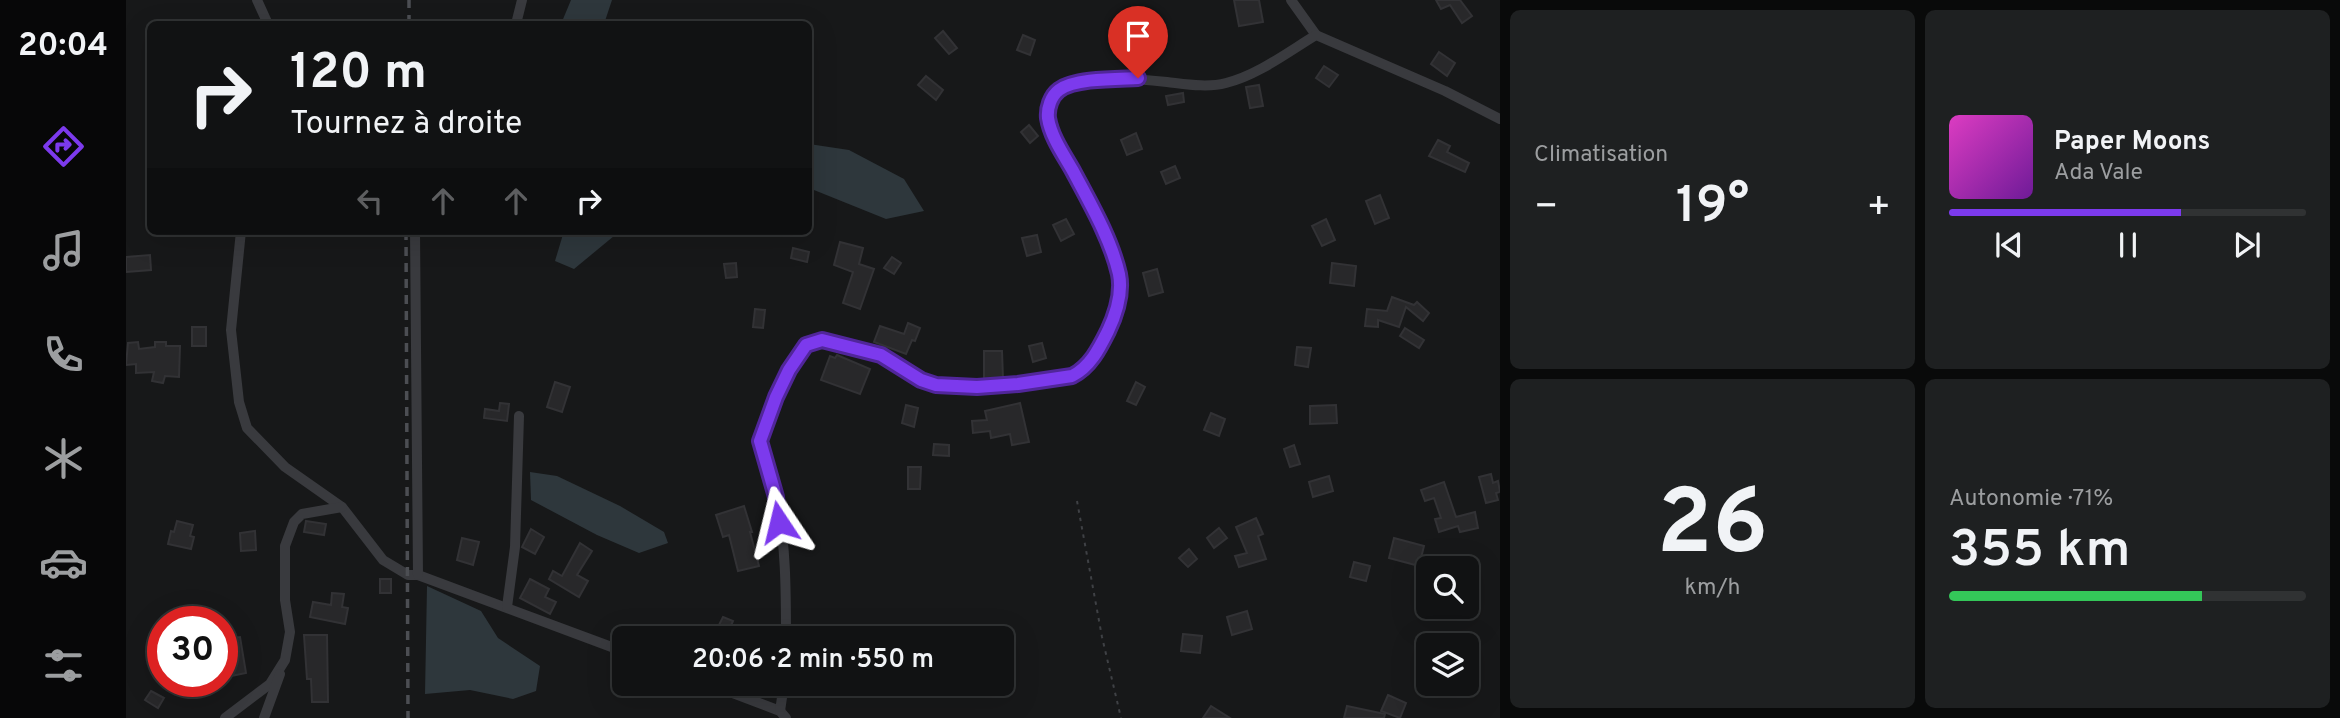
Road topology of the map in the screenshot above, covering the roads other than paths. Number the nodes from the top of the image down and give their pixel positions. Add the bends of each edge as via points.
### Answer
1 (257, 0) edge
2 (522, 0) edge
3 (1291, 0) edge
4 (267, 21) edge
5 (517, 21) edge
6 (1316, 36) junction
7 (1500, 119) edge
8 (241, 235) edge
9 (415, 235) edge
10 (519, 416) dead end
11 (342, 507) junction
12 (418, 575) junction
13 (507, 607) junction
14 (786, 626) edge
15 (612, 647) edge
16 (285, 660) junction
17 (738, 696) edge
18 (784, 696) edge
19 (783, 715) edge
20 (225, 718) edge
21 (264, 718) edge

1 - 4 street
2 - 5 street
3 - 6 street
6 - 7 street
6 - 14 street via 1263,68 1225,83 1102,79 1069,85 1054,96 1048,119 1119,276 1115,316 1098,353 1080,372 1018,384 936,385 881,355 822,340 806,345 776,397 760,441 776,497
8 - 11 street via 231,330 239,402 247,428 285,467
9 - 12 street
10 - 13 street via 515,547
11 - 12 street via 383,560 408,575
11 - 16 street via 302,514 289,534 285,600 290,632
12 - 13 street
13 - 15 street
16 - 20 street via 270,684
16 - 21 street
17 - 19 street
18 - 19 street

